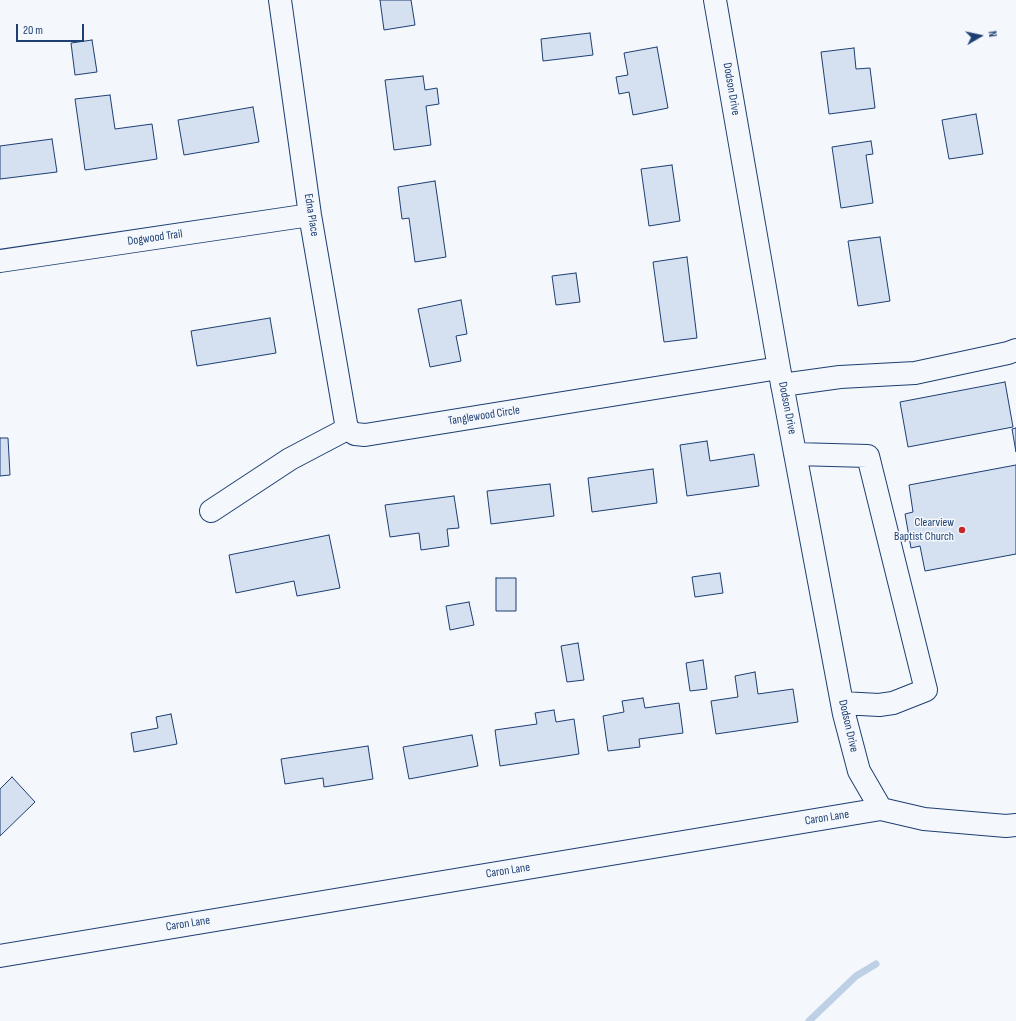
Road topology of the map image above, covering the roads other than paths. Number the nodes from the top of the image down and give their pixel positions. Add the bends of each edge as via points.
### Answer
1 (280, 0) edge
2 (715, 0) edge
3 (310, 215) junction
4 (0, 261) edge
5 (1016, 350) edge
6 (780, 376) junction
7 (347, 429) junction
8 (795, 454) junction
9 (211, 511) dead end
10 (842, 703) junction
11 (881, 809) junction
12 (1016, 825) edge
13 (0, 956) edge

1 - 3 street, Edna Place
2 - 6 street, Dodson Drive
3 - 4 street, Dogwood Trail
3 - 7 street, Edna Place
5 - 6 street, Tanglewood Circle via 915,372 840,377
6 - 7 street, Tanglewood Circle via 365,435 355,434
6 - 8 street, Dodson Drive
7 - 9 street via 290,459
8 - 10 street, Dodson Drive
8 - 10 street via 868,456 926,690 893,703
10 - 11 street, Dodson Drive via 858,771
11 - 12 street, Caron Lane via 924,819
11 - 13 street, Caron Lane

